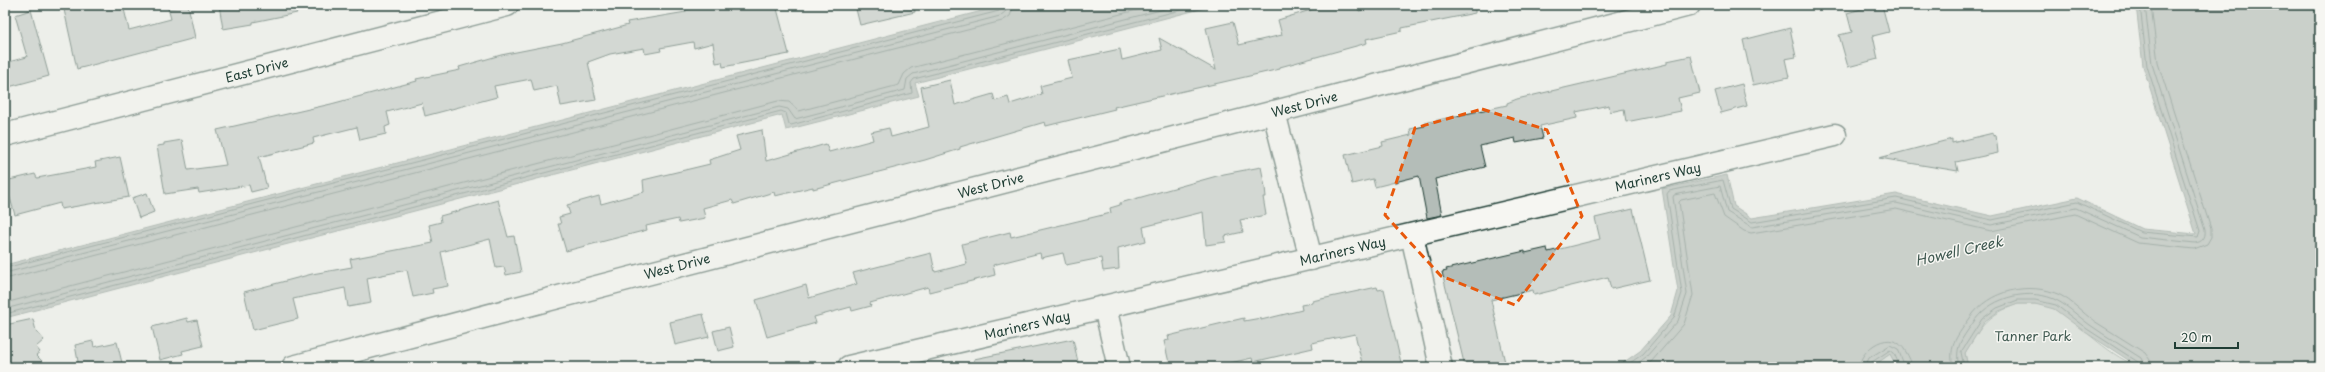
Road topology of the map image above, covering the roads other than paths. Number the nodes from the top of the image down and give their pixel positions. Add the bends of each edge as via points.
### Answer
1 (508, 5) edge
2 (1688, 5) edge
3 (1274, 112) junction
4 (5, 135) edge
5 (1835, 136) dead end
6 (1412, 235) junction
7 (1311, 259) junction
8 (1105, 307) junction
9 (293, 367) edge
10 (849, 367) edge
11 (1119, 367) edge
12 (1441, 367) edge

1 - 4 street, East Drive
2 - 3 street, West Drive
3 - 7 street
3 - 9 street, West Drive via 627,278
5 - 6 street, Mariners Way
6 - 7 street, Mariners Way
6 - 12 street
7 - 8 street, Mariners Way
8 - 10 street, Mariners Way
8 - 11 street

